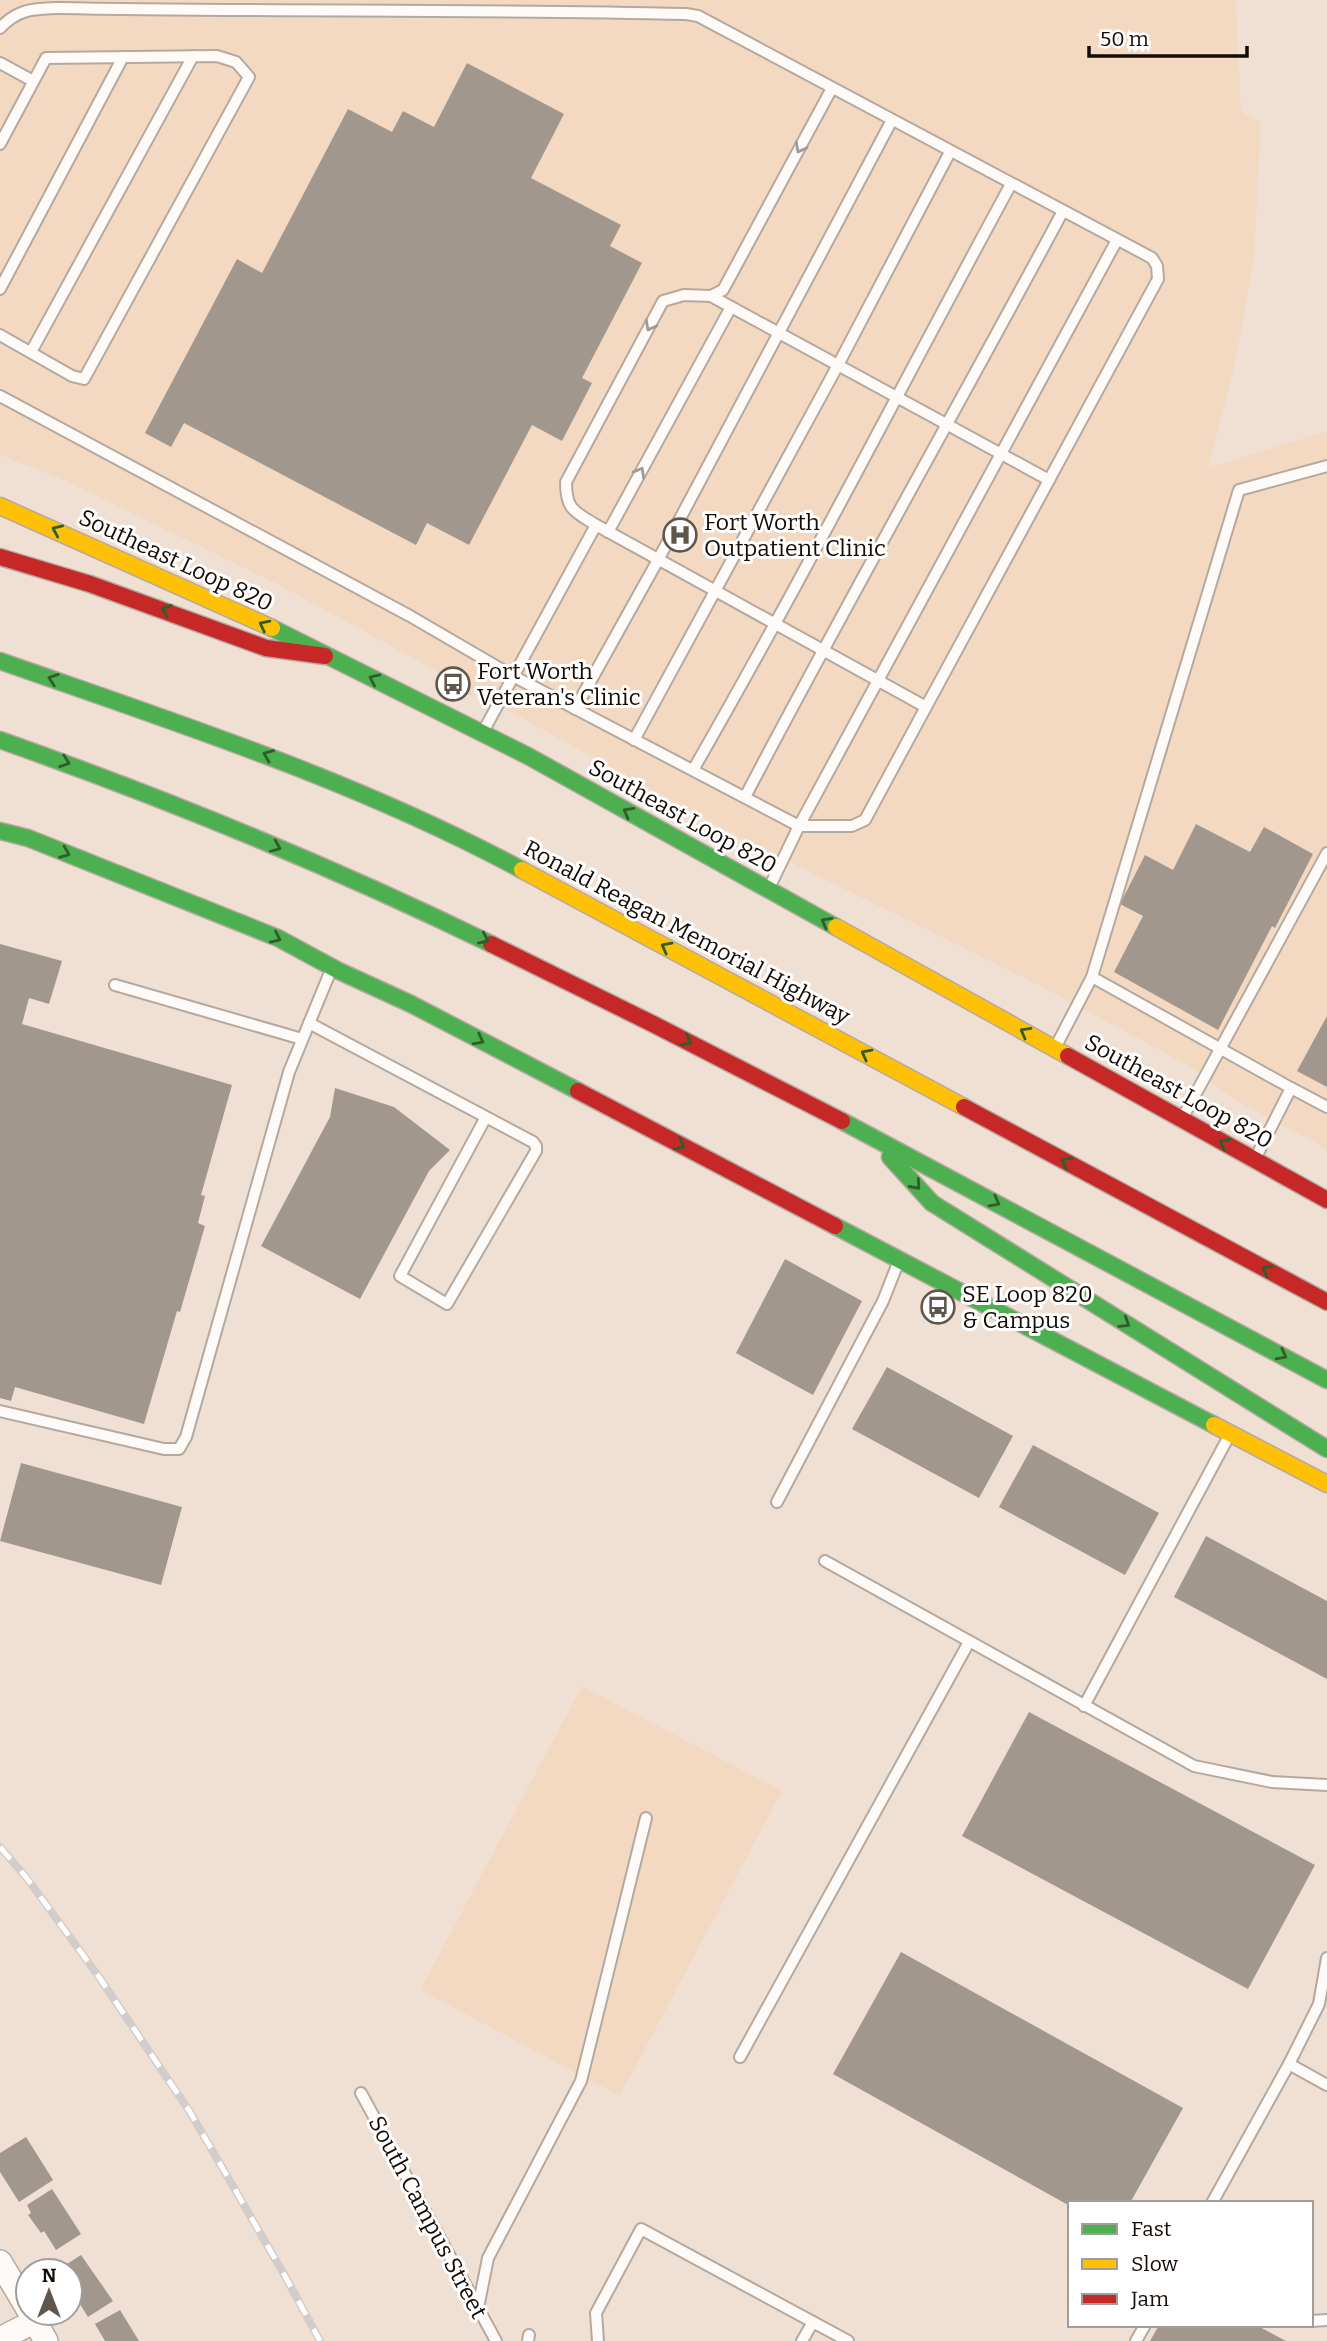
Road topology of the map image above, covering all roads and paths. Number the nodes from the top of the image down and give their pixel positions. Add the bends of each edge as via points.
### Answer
1 (0, 28) edge
2 (193, 56) junction
3 (123, 57) junction
4 (0, 63) edge
5 (33, 81) junction
6 (832, 88) junction
7 (892, 120) junction
8 (0, 144) edge
9 (950, 152) junction
10 (1011, 184) junction
11 (1063, 211) junction
12 (1117, 240) junction
13 (0, 289) edge
14 (711, 296) junction
15 (731, 307) junction
16 (778, 332) junction
17 (0, 335) edge
18 (31, 352) junction
19 (838, 365) junction
20 (0, 396) edge
21 (896, 396) junction
22 (948, 425) junction
23 (1002, 454) junction
24 (1327, 466) edge
25 (1049, 480) junction
26 (0, 506) edge
27 (596, 525) junction
28 (608, 532) junction
29 (0, 557) edge
30 (659, 560) junction
31 (714, 590) junction
32 (777, 625) junction
33 (822, 650) junction
34 (324, 656) junction
35 (0, 661) edge
36 (489, 662) junction
37 (513, 676) junction
38 (877, 680) junction
39 (424, 702) junction
40 (926, 707) junction
41 (575, 709) junction
42 (483, 732) junction
43 (0, 740) edge
44 (634, 740) junction
45 (693, 770) junction
46 (746, 797) junction
47 (799, 826) junction
48 (0, 831) edge
49 (1327, 853) edge
50 (768, 890) junction
51 (332, 968) junction
52 (1092, 977) junction
53 (116, 985) dead end
54 (309, 1023) junction
55 (302, 1039) junction
56 (1221, 1048) junction
57 (1055, 1049) junction
58 (1291, 1088) junction
59 (1327, 1107) edge
60 (486, 1117) junction
61 (1182, 1120) junction
62 (870, 1135) junction
63 (1255, 1160) junction
64 (1327, 1199) edge
65 (900, 1260) junction
66 (1327, 1302) edge
67 (1327, 1380) edge
68 (0, 1412) edge
69 (1231, 1433) junction
70 (1327, 1449) edge
71 (1327, 1484) edge
72 (777, 1502) dead end
73 (825, 1561) dead end
74 (969, 1642) junction
75 (1084, 1706) junction
76 (1327, 1785) edge
77 (646, 1818) dead end
78 (1327, 1958) edge
79 (740, 2057) dead end
80 (1289, 2064) junction
81 (1327, 2085) edge
82 (361, 2093) dead end
83 (1213, 2201) edge
84 (0, 2262) edge
85 (14, 2286) edge
86 (478, 2308) junction
87 (813, 2322) junction
88 (23, 2327) edge
89 (0, 2339) edge
90 (496, 2341) edge
91 (598, 2341) edge
92 (802, 2341) edge
93 (848, 2341) edge

1 - 6 lane via 11,16 31,9 58,8 686,14 709,21
2 - 3 lane
2 - 18 lane
2 - 18 lane via 236,62 249,77 84,379
3 - 5 lane via 46,58
3 - 13 lane
4 - 5 lane
5 - 8 lane
6 - 7 lane
6 -> 14 lane via 723,290
7 - 9 lane
7 - 16 lane
9 - 10 lane
9 - 19 lane
10 - 11 lane
10 - 21 lane
11 - 12 lane
11 - 22 lane
12 - 23 lane
12 - 25 lane via 1152,258 1158,279
14 - 15 lane
14 -> 27 lane via 684,295 663,301 566,482 570,509
15 - 16 lane
28 -> 15 lane
16 - 19 lane
16 - 30 lane
17 - 18 lane
19 - 21 lane
19 - 31 lane
20 - 36 lane
21 - 22 lane
21 - 32 lane
22 - 23 lane
22 - 33 lane
23 - 25 lane
23 - 38 lane
24 - 52 lane via 1239,491
25 - 40 lane
34 -> 26 main road, Southeast Loop 820 via 239,612
27 - 28 lane
27 - 37 lane
28 - 30 lane
34 -> 29 main road via 266,648 90,584
30 - 31 lane
30 - 41 lane
31 - 32 lane
31 - 44 lane
32 - 33 lane
32 - 45 lane
33 - 38 lane
33 - 46 lane
39 -> 34 main road, Southeast Loop 820
66 -> 35 main road, Ronald Reagan Memorial Highway via 471,842 264,752
36 - 37 lane
36 - 39 path via 470,694 438,676
37 - 41 lane
37 - 42 lane
38 - 40 lane
38 - 47 lane
39 - 42 main road, Southeast Loop 820
40 - 47 lane via 865,820 852,826
41 - 44 lane
50 -> 42 main road, Southeast Loop 820
43 -> 62 main road via 230,827 494,943
44 - 45 lane
45 - 46 lane
46 - 47 lane
47 - 50 lane
48 -> 51 main road via 28,838 278,938
49 - 56 lane
57 -> 50 main road, Southeast Loop 820
51 - 54 lane
51 -> 65 main road via 411,1004
52 - 56 lane
52 - 57 lane
53 - 55 lane
54 - 55 lane
54 - 60 lane
55 - 68 lane via 179,1449
56 - 58 lane
56 - 61 lane
57 - 61 main road, Southeast Loop 820
58 - 59 lane
58 - 63 lane
60 - 60 lane via 533,1142 536,1151 446,1304 400,1276
63 -> 61 main road, Southeast Loop 820
62 -> 67 main road
62 -> 70 main road via 932,1203
63 - 64 main road, Southeast Loop 820
65 - 69 main road
65 - 72 lane
69 - 71 main road
69 - 75 lane
73 - 74 lane
74 - 75 lane
74 - 79 lane
75 - 76 lane via 1194,1766 1272,1782
77 - 86 lane via 582,2081 488,2258
78 - 80 lane via 1319,2004
80 - 81 lane
80 - 83 lane
82 - 86 lane, South Campus Street
84 - 85 street
86 - 90 lane, South Campus Street
87 - 91 lane via 641,2229 596,2313
87 - 92 lane
87 - 93 lane
88 - 89 street

